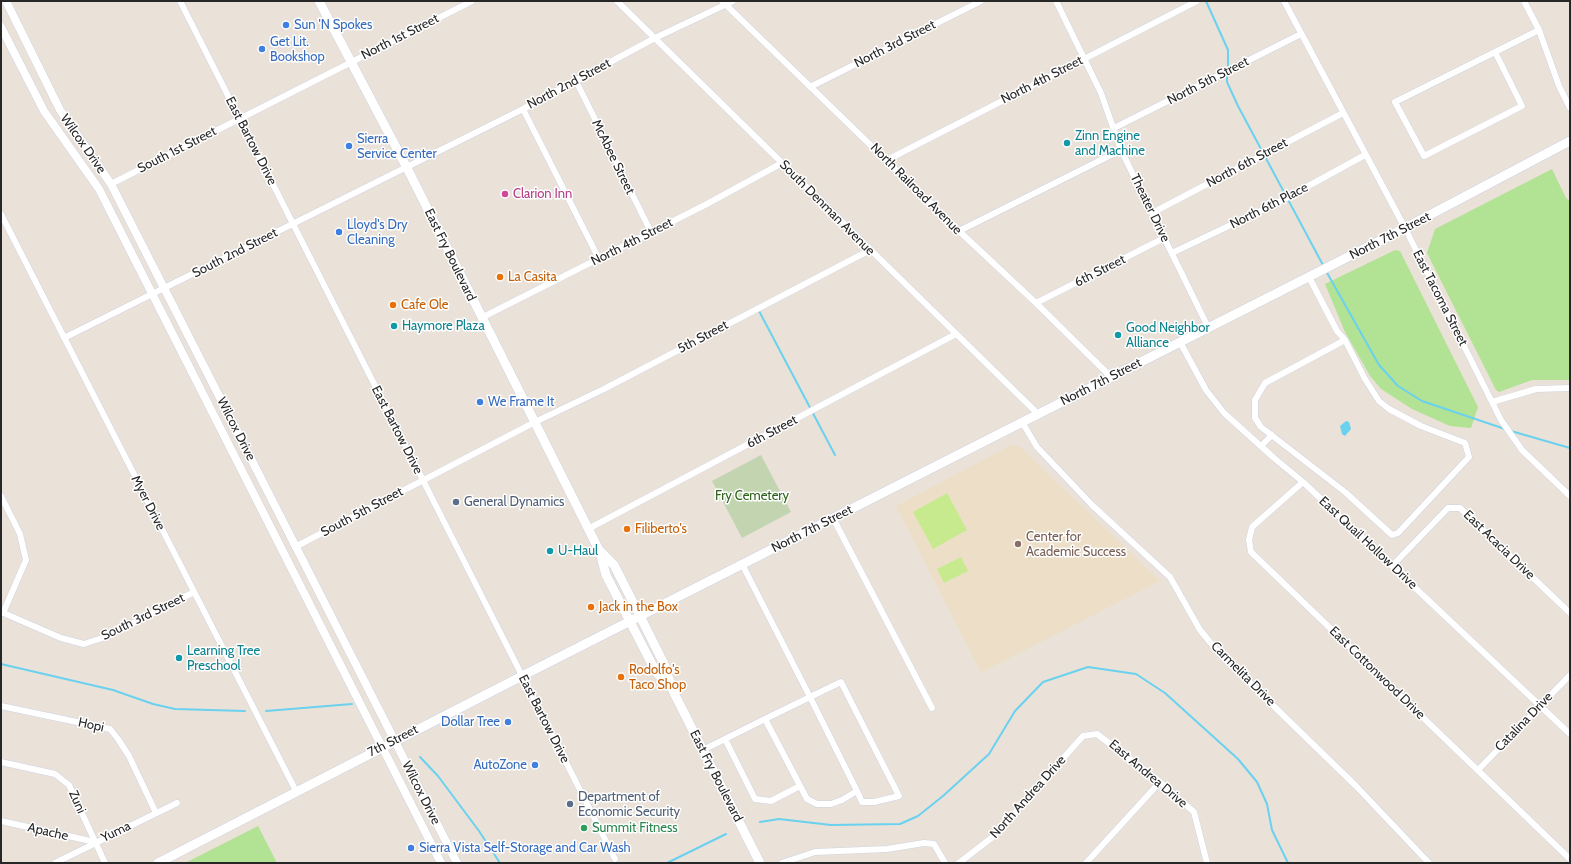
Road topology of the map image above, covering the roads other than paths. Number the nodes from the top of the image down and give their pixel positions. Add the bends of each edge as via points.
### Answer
1 (6, 1) edge
2 (180, 1) edge
3 (319, 1) edge
4 (472, 1) edge
5 (617, 1) edge
6 (733, 1) edge
7 (981, 1) edge
8 (1056, 1) edge
9 (1197, 1) edge
10 (1284, 1) edge
11 (1524, 1) edge
12 (724, 3) edge
13 (1, 27) edge
14 (1539, 30) junction
15 (1301, 34) junction
16 (655, 38) junction
17 (1495, 52) junction
18 (1084, 58) junction
19 (350, 62) junction
20 (576, 81) junction
21 (810, 87) junction
22 (1570, 108) edge
23 (523, 109) junction
24 (1343, 113) junction
25 (239, 118) junction
26 (1114, 128) junction
27 (1570, 141) edge
28 (1121, 150) junction
29 (1365, 155) junction
30 (887, 160) junction
31 (782, 163) junction
32 (406, 166) junction
33 (111, 184) junction
34 (1152, 213) junction
35 (1, 214) edge
36 (293, 224) junction
37 (1405, 228) junction
38 (651, 232) junction
39 (959, 232) junction
40 (1164, 238) junction
41 (870, 250) junction
42 (1172, 253) junction
43 (599, 259) junction
44 (1309, 277) junction
45 (164, 288) junction
46 (152, 294) junction
47 (1036, 303) junction
48 (481, 318) junction
49 (1208, 327) junction
50 (956, 334) junction
51 (64, 338) junction
52 (1345, 340) junction
53 (1180, 342) junction
54 (1110, 378) junction
55 (1570, 388) edge
56 (1492, 402) junction
57 (1038, 414) junction
58 (535, 422) junction
59 (1022, 422) junction
60 (1272, 435) junction
61 (1261, 446) junction
62 (422, 480) junction
63 (1303, 482) junction
64 (1, 496) edge
65 (1570, 496) edge
66 (834, 518) junction
67 (588, 529) junction
68 (295, 547) junction
69 (600, 552) junction
70 (742, 564) junction
71 (1392, 566) junction
72 (194, 592) junction
73 (2, 613) edge
74 (1570, 613) edge
75 (640, 616) junction
76 (630, 621) junction
77 (1570, 675) edge
78 (522, 676) junction
79 (672, 689) junction
80 (810, 697) junction
81 (1540, 704) junction
82 (1, 706) edge
83 (932, 708) dead end
84 (766, 719) junction
85 (1097, 734) joint
86 (1570, 734) edge
87 (725, 739) junction
88 (394, 741) junction
89 (381, 748) junction
90 (703, 750) junction
91 (1, 762) edge
92 (1478, 770) junction
93 (1160, 782) junction
94 (800, 786) junction
95 (296, 791) junction
96 (857, 791) junction
97 (177, 803) dead end
98 (156, 813) junction
99 (1, 821) edge
100 (95, 842) junction
101 (614, 859) dead end
102 (1570, 859) edge
103 (55, 863) edge
104 (105, 863) edge
105 (158, 863) edge
106 (441, 863) edge
107 (457, 863) edge
108 (760, 863) edge
109 (782, 863) edge
110 (945, 863) edge
111 (959, 863) edge
112 (1086, 863) edge
113 (1207, 863) edge
114 (1429, 863) edge

1 - 33 street, Wilcox Drive via 60,110
2 - 25 street, East Bartow Drive
3 - 19 main road, East Fry Boulevard
4 - 19 street, North 1st Street
5 - 16 street, South Denman Avenue
6 - 12 street, North 2nd Street
7 - 21 street, North 3rd Street
8 - 18 street, Theater Drive
9 - 18 street, North 4th Street
10 - 15 street, East Tacoma Street
11 - 14 street
12 - 16 street, North 2nd Street
12 - 21 street, North Railroad Avenue
13 - 46 street, Wilcox Drive via 44,111 99,189
14 - 17 street
14 - 22 street via 1558,86
15 - 24 street, East Tacoma Street
15 - 26 street, North 5th Street
16 - 20 street, North 2nd Street
16 - 31 street, South Denman Avenue
17 - 17 street via 1395,102 1424,156 1522,106
18 - 26 street, Theater Drive
18 - 30 street, North 4th Street
19 - 25 street, South 1st Street
19 - 32 main road, East Fry Boulevard
20 - 23 street, North 2nd Street
20 - 38 street, McAbee Street
21 - 30 street, North Railroad Avenue
23 - 32 street, North 2nd Street
23 - 43 street
24 - 29 street, East Tacoma Street
24 - 34 street, North 6th Street
25 - 33 street, South 1st Street
25 - 36 street, East Bartow Drive
26 - 28 street, Theater Drive
27 - 37 main road, North 7th Street
28 - 34 street, Theater Drive
28 - 39 street
29 - 37 street, East Tacoma Street
29 - 42 street, North 6th Place via 1279,202
30 - 39 street, North Railroad Avenue
31 - 38 street, North 4th Street
31 - 41 street, South Denman Avenue
32 - 36 street, South 2nd Street
32 - 48 main road, East Fry Boulevard
33 - 45 street, Wilcox Drive
34 - 40 street, Theater Drive
35 - 51 street, Myer Drive
36 - 45 street, South 2nd Street
36 - 62 street, East Bartow Drive
37 - 44 main road, North 7th Street
37 - 56 street, East Tacoma Street
38 - 43 street, North 4th Street
39 - 47 street, North Railroad Avenue
40 - 42 street, Theater Drive
40 - 47 street, 6th Street
41 - 50 street, South Denman Avenue
41 - 58 street, 5th Street via 604,389
42 - 49 street, Theater Drive
43 - 48 street, North 4th Street
44 - 49 main road, North 7th Street
44 - 52 street via 1337,331
45 - 46 street, South 2nd Street
45 - 68 street, Wilcox Drive
46 - 51 street, South 2nd Street
46 - 89 street, Wilcox Drive
47 - 54 street, North Railroad Avenue
48 - 58 main road, East Fry Boulevard
49 - 53 main road, North 7th Street
50 - 57 street, South Denman Avenue
50 - 67 street, 6th Street
51 - 72 street, Myer Drive
52 - 60 street via 1265,383 1255,400 1254,411 1261,427
52 - 60 street via 1364,379 1379,401 1421,426 1465,443 1469,456 1398,533 1392,535 1345,492
53 - 54 main road, North 7th Street
53 - 61 street, East Quail Hollow Drive via 1206,390 1224,412
54 - 57 main road, North 7th Street
55 - 56 street via 1536,389
56 - 65 street, East Tacoma Street via 1510,435 1522,450
57 - 59 main road, North 7th Street
58 - 62 street, South 5th Street
58 - 67 main road, East Fry Boulevard
59 - 66 main road, North 7th Street
59 - 114 street, Carmelita Drive via 1037,447 1092,505 1170,577 1200,630 1219,653 1351,780
60 - 61 street
61 - 63 street, East Quail Hollow Drive
62 - 68 street, South 5th Street
62 - 78 street, East Bartow Drive
63 - 71 street, East Quail Hollow Drive
63 - 92 street, East Cottonwood Drive via 1252,527 1249,540 1252,552
64 - 73 street via 20,534 26,560
66 - 70 main road, North 7th Street
66 - 83 street
67 - 69 main road, East Fry Boulevard
68 - 88 street, Wilcox Drive
69 - 75 main road, East Fry Boulevard via 614,565
69 - 76 main road, East Fry Boulevard via 607,575
70 - 75 main road, North 7th Street
70 - 80 street
71 - 74 street, East Acacia Drive via 1448,508 1460,508
71 - 81 street, East Quail Hollow Drive
72 - 73 street, South 3rd Street via 108,636 84,644 61,638
72 - 95 street, Myer Drive
75 - 76 main road, North 7th Street
75 - 79 main road, East Fry Boulevard via 665,666
76 - 78 main road, 7th Street
76 - 79 main road, East Fry Boulevard via 656,672
77 - 81 street, Catalina Drive
78 - 88 main road, 7th Street
78 - 101 street, East Bartow Drive
79 - 90 main road, East Fry Boulevard
80 - 84 street
80 - 96 street
80 - 96 street via 841,682 899,796 862,802
81 - 86 street, East Quail Hollow Drive
81 - 92 street, Catalina Drive
82 - 98 street, Hopi via 110,729 129,756
84 - 87 street
84 - 94 street
85 - 93 street, East Andrea Drive
85 - 111 street, North Andrea Drive via 1083,736 994,836
87 - 90 street
87 - 94 street via 755,798 771,801
88 - 89 main road, 7th Street
88 - 107 street, Wilcox Drive
89 - 95 main road, 7th Street
89 - 106 street, Wilcox Drive
90 - 108 main road, East Fry Boulevard
91 - 100 street, Zuni via 55,774 69,785
92 - 102 street, East Cottonwood Drive
93 - 112 street
93 - 113 street, East Andrea Drive via 1194,812
94 - 96 street via 807,799 817,804 831,804
95 - 105 main road, 7th Street
97 - 98 street, Yuma
98 - 100 street, Yuma
99 - 100 street, Apache
100 - 103 street, Yuma
100 - 104 street, Zuni
109 - 110 street via 815,852 888,849 924,843 934,844

